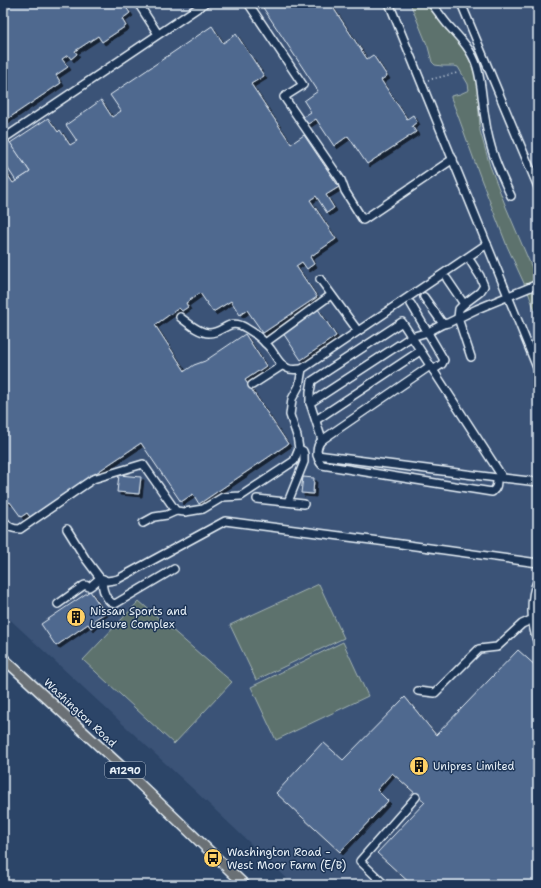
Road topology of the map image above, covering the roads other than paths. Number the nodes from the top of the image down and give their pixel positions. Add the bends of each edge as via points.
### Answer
1 (138, 3) edge
2 (205, 3) edge
3 (248, 3) edge
4 (389, 3) edge
5 (431, 3) edge
6 (461, 3) edge
7 (158, 34) junction
8 (3, 139) edge
9 (453, 159) junction
10 (538, 187) edge
11 (511, 196) dead end
12 (487, 244) junction
13 (471, 262) dead end
14 (320, 279) dead end
15 (447, 279) dead end
16 (538, 284) edge
17 (331, 295) junction
18 (508, 296) junction
19 (424, 297) dead end
20 (411, 304) dead end
21 (464, 304) junction
22 (180, 317) dead end
23 (458, 318) junction
24 (443, 324) junction
25 (358, 331) junction
26 (428, 332) junction
27 (411, 337) junction
28 (265, 343) junction
29 (420, 351) junction
30 (471, 357) dead end
31 (283, 365) junction
32 (432, 368) junction
33 (302, 369) junction
34 (538, 370) edge
35 (252, 385) dead end
36 (310, 403) junction
37 (316, 420) junction
38 (322, 440) junction
39 (299, 449) junction
40 (317, 455) junction
41 (500, 478) junction
42 (538, 482) edge
43 (538, 486) edge
44 (257, 499) dead end
45 (288, 502) junction
46 (304, 504) dead end
47 (176, 511) junction
48 (3, 520) edge
49 (143, 524) dead end
50 (67, 528) dead end
51 (538, 563) edge
52 (174, 569) dead end
53 (102, 578) junction
54 (538, 579) edge
55 (58, 604) dead end
56 (533, 619) junction
57 (538, 644) edge
58 (3, 658) edge
59 (418, 691) dead end
60 (416, 797) dead end
61 (245, 885) edge
62 (385, 885) edge

1 - 7 lane
2 - 7 lane
3 - 9 lane via 303,85 284,98 341,180 363,220
4 - 9 lane
5 - 11 lane via 468,48 477,67 492,151
6 - 10 lane
7 - 8 lane
9 - 12 lane
12 - 18 lane
12 - 25 lane
13 - 21 lane via 484,286
14 - 17 lane
15 - 21 lane
16 - 18 lane
17 - 25 lane
17 - 28 lane
18 - 23 lane
18 - 34 lane
19 - 24 lane
20 - 26 lane
21 - 23 lane via 459,309
22 - 28 lane via 196,329 208,333 235,324 259,336
23 - 24 lane
23 - 30 lane
24 - 26 lane
25 - 33 lane
26 - 27 lane
26 - 32 lane via 444,360 442,364
27 - 29 lane
27 - 36 lane
27 - 36 lane via 402,322 312,381
28 - 31 lane
29 - 32 lane
29 - 37 lane
31 - 33 lane via 288,369
31 - 35 lane
32 - 38 lane
32 - 41 lane
33 - 39 lane via 300,386 292,399 290,415
36 - 37 lane
37 - 38 lane
38 - 40 lane
39 - 45 lane via 303,451 304,462
39 - 47 lane via 294,461 241,496 223,497 203,509
40 - 41 lane
40 - 41 lane via 322,465 492,492
41 - 42 lane
41 - 43 lane via 503,481
44 - 45 lane
45 - 46 lane
47 - 48 lane via 143,464 93,479 20,529 13,529
47 - 49 lane via 154,517
50 - 53 lane
51 - 53 lane via 226,521 118,579 108,581
52 - 53 lane via 115,604 102,588
53 - 55 lane via 89,587 85,585
54 - 56 lane via 532,605
56 - 57 lane
56 - 59 lane via 522,624 497,647 479,649 435,692
58 - 61 main road, Washington Road / A1290
60 - 62 lane via 360,861

